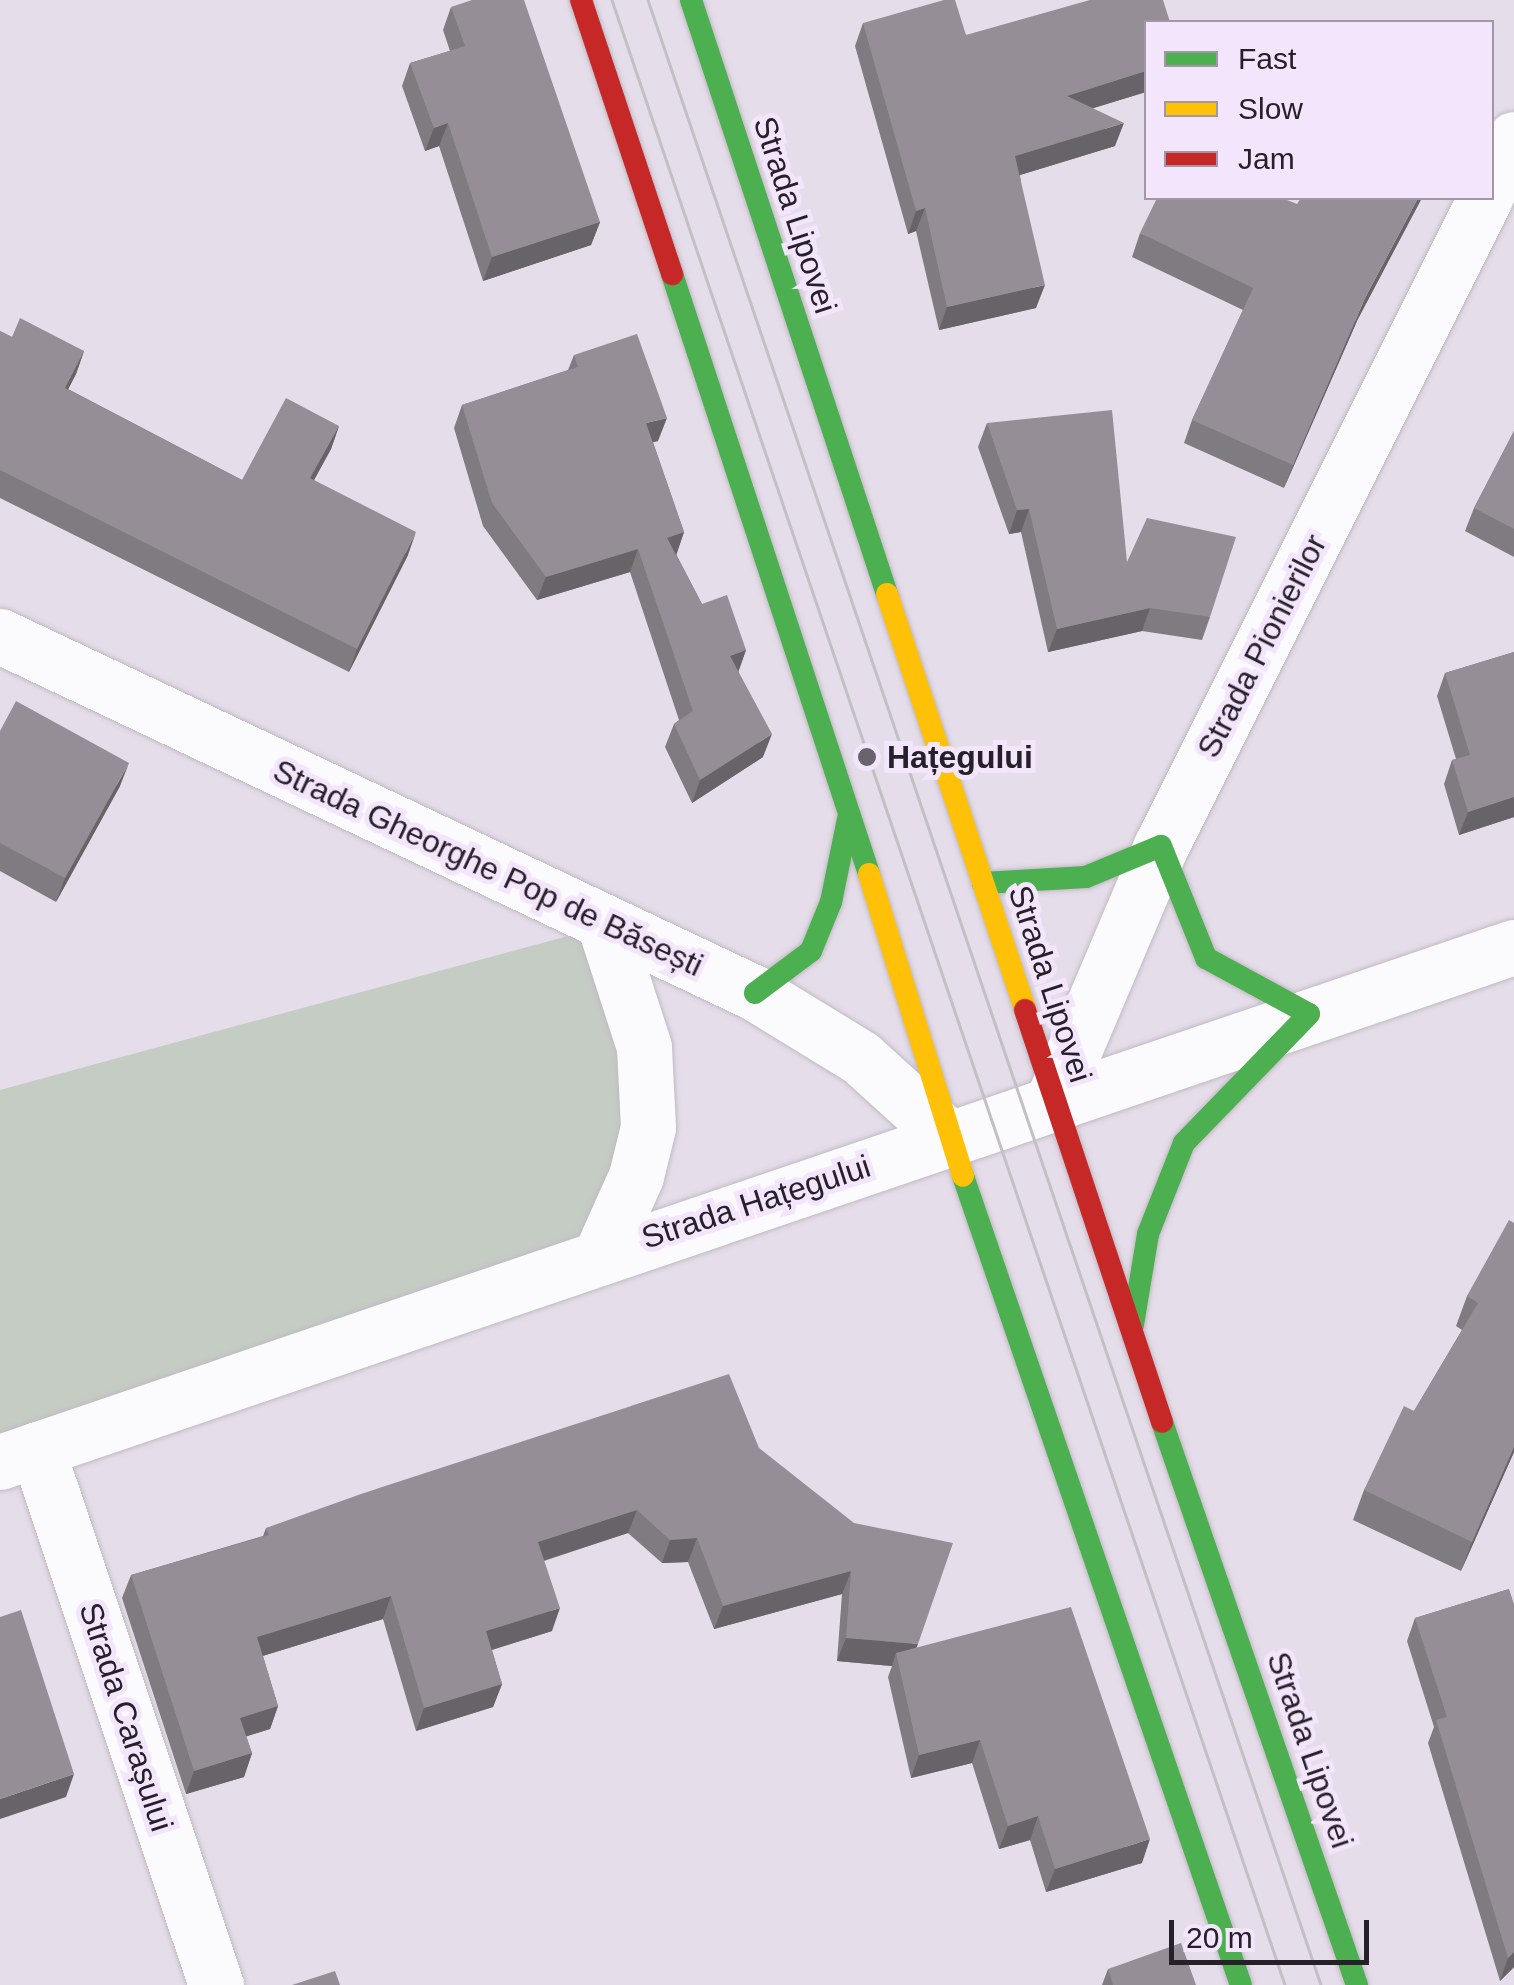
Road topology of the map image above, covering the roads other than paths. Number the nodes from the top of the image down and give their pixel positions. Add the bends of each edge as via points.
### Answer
1 (582, 0) edge
2 (690, 0) edge
3 (1514, 139) edge
4 (1494, 181) edge
5 (1484, 200) edge
6 (0, 636) edge
7 (850, 812) junction
8 (1161, 846) junction
9 (983, 883) junction
10 (605, 926) junction
11 (1514, 947) edge
12 (755, 992) junction
13 (1309, 1014) junction
14 (1053, 1100) junction
15 (950, 1139) junction
16 (602, 1252) junction
17 (1132, 1333) junction
18 (18, 1456) edge
19 (216, 1985) edge
20 (1241, 1985) edge
21 (1357, 1985) edge

1 - 7 street
2 - 9 street, Strada Lipovei
3 - 4 street
5 - 8 street, Strada Pionierilor
6 - 10 street, Strada Gheorghe Pop de Băsești
7 - 12 street via 831,902 811,951
7 - 15 street
8 - 9 street via 1086,876
8 - 13 street via 1206,958
8 - 14 street, Strada Pionierilor
9 - 14 street, Strada Lipovei
10 - 12 street, Strada Gheorghe Pop de Băsești
10 - 16 street via 644,1047 648,1127 636,1176
11 - 13 street, Strada Hațegului
12 - 15 street, Strada Gheorghe Pop de Băsești via 861,1058
13 - 14 street, Strada Hațegului
13 - 17 street via 1184,1143 1148,1234
14 - 15 street, Strada Hațegului
14 - 17 street, Strada Lipovei
15 - 16 street, Strada Hațegului
15 - 20 street
16 - 18 street, Strada Hațegului
17 - 21 street, Strada Lipovei
18 - 19 street, Strada Carașului

